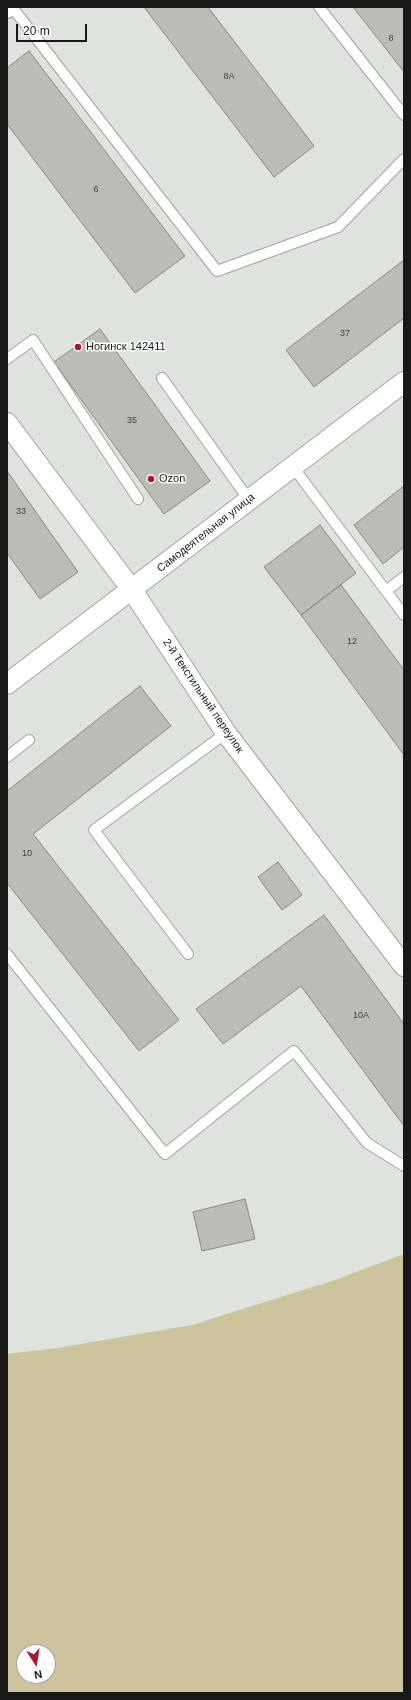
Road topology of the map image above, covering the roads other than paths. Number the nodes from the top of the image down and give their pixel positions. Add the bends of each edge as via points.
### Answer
1 (12, 7) edge
2 (319, 7) edge
3 (404, 114) edge
4 (404, 159) edge
5 (7, 359) edge
6 (162, 378) dead end
7 (404, 382) edge
8 (7, 423) edge
9 (293, 467) junction
10 (138, 499) dead end
11 (249, 500) junction
12 (404, 578) edge
13 (132, 590) junction
14 (386, 591) junction
15 (404, 615) edge
16 (7, 684) edge
17 (226, 733) junction
18 (29, 740) dead end
19 (7, 758) edge
20 (7, 954) edge
21 (188, 954) dead end
22 (404, 966) edge
23 (404, 1166) edge

1 - 4 lane via 217,271 338,227
2 - 3 lane
5 - 10 lane via 33,340
6 - 11 lane
7 - 9 street, Самодеятельная улица
8 - 13 street, 2-й Текстильный переулок
9 - 11 street, Самодеятельная улица
9 - 14 lane
11 - 13 street, Самодеятельная улица
12 - 14 lane
13 - 16 street, Самодеятельная улица
13 - 17 street, 2-й Текстильный переулок
14 - 15 lane
17 - 21 lane via 94,830
17 - 22 street, 2-й Текстильный переулок
18 - 19 lane
20 - 23 lane via 165,1154 294,1051 366,1143

